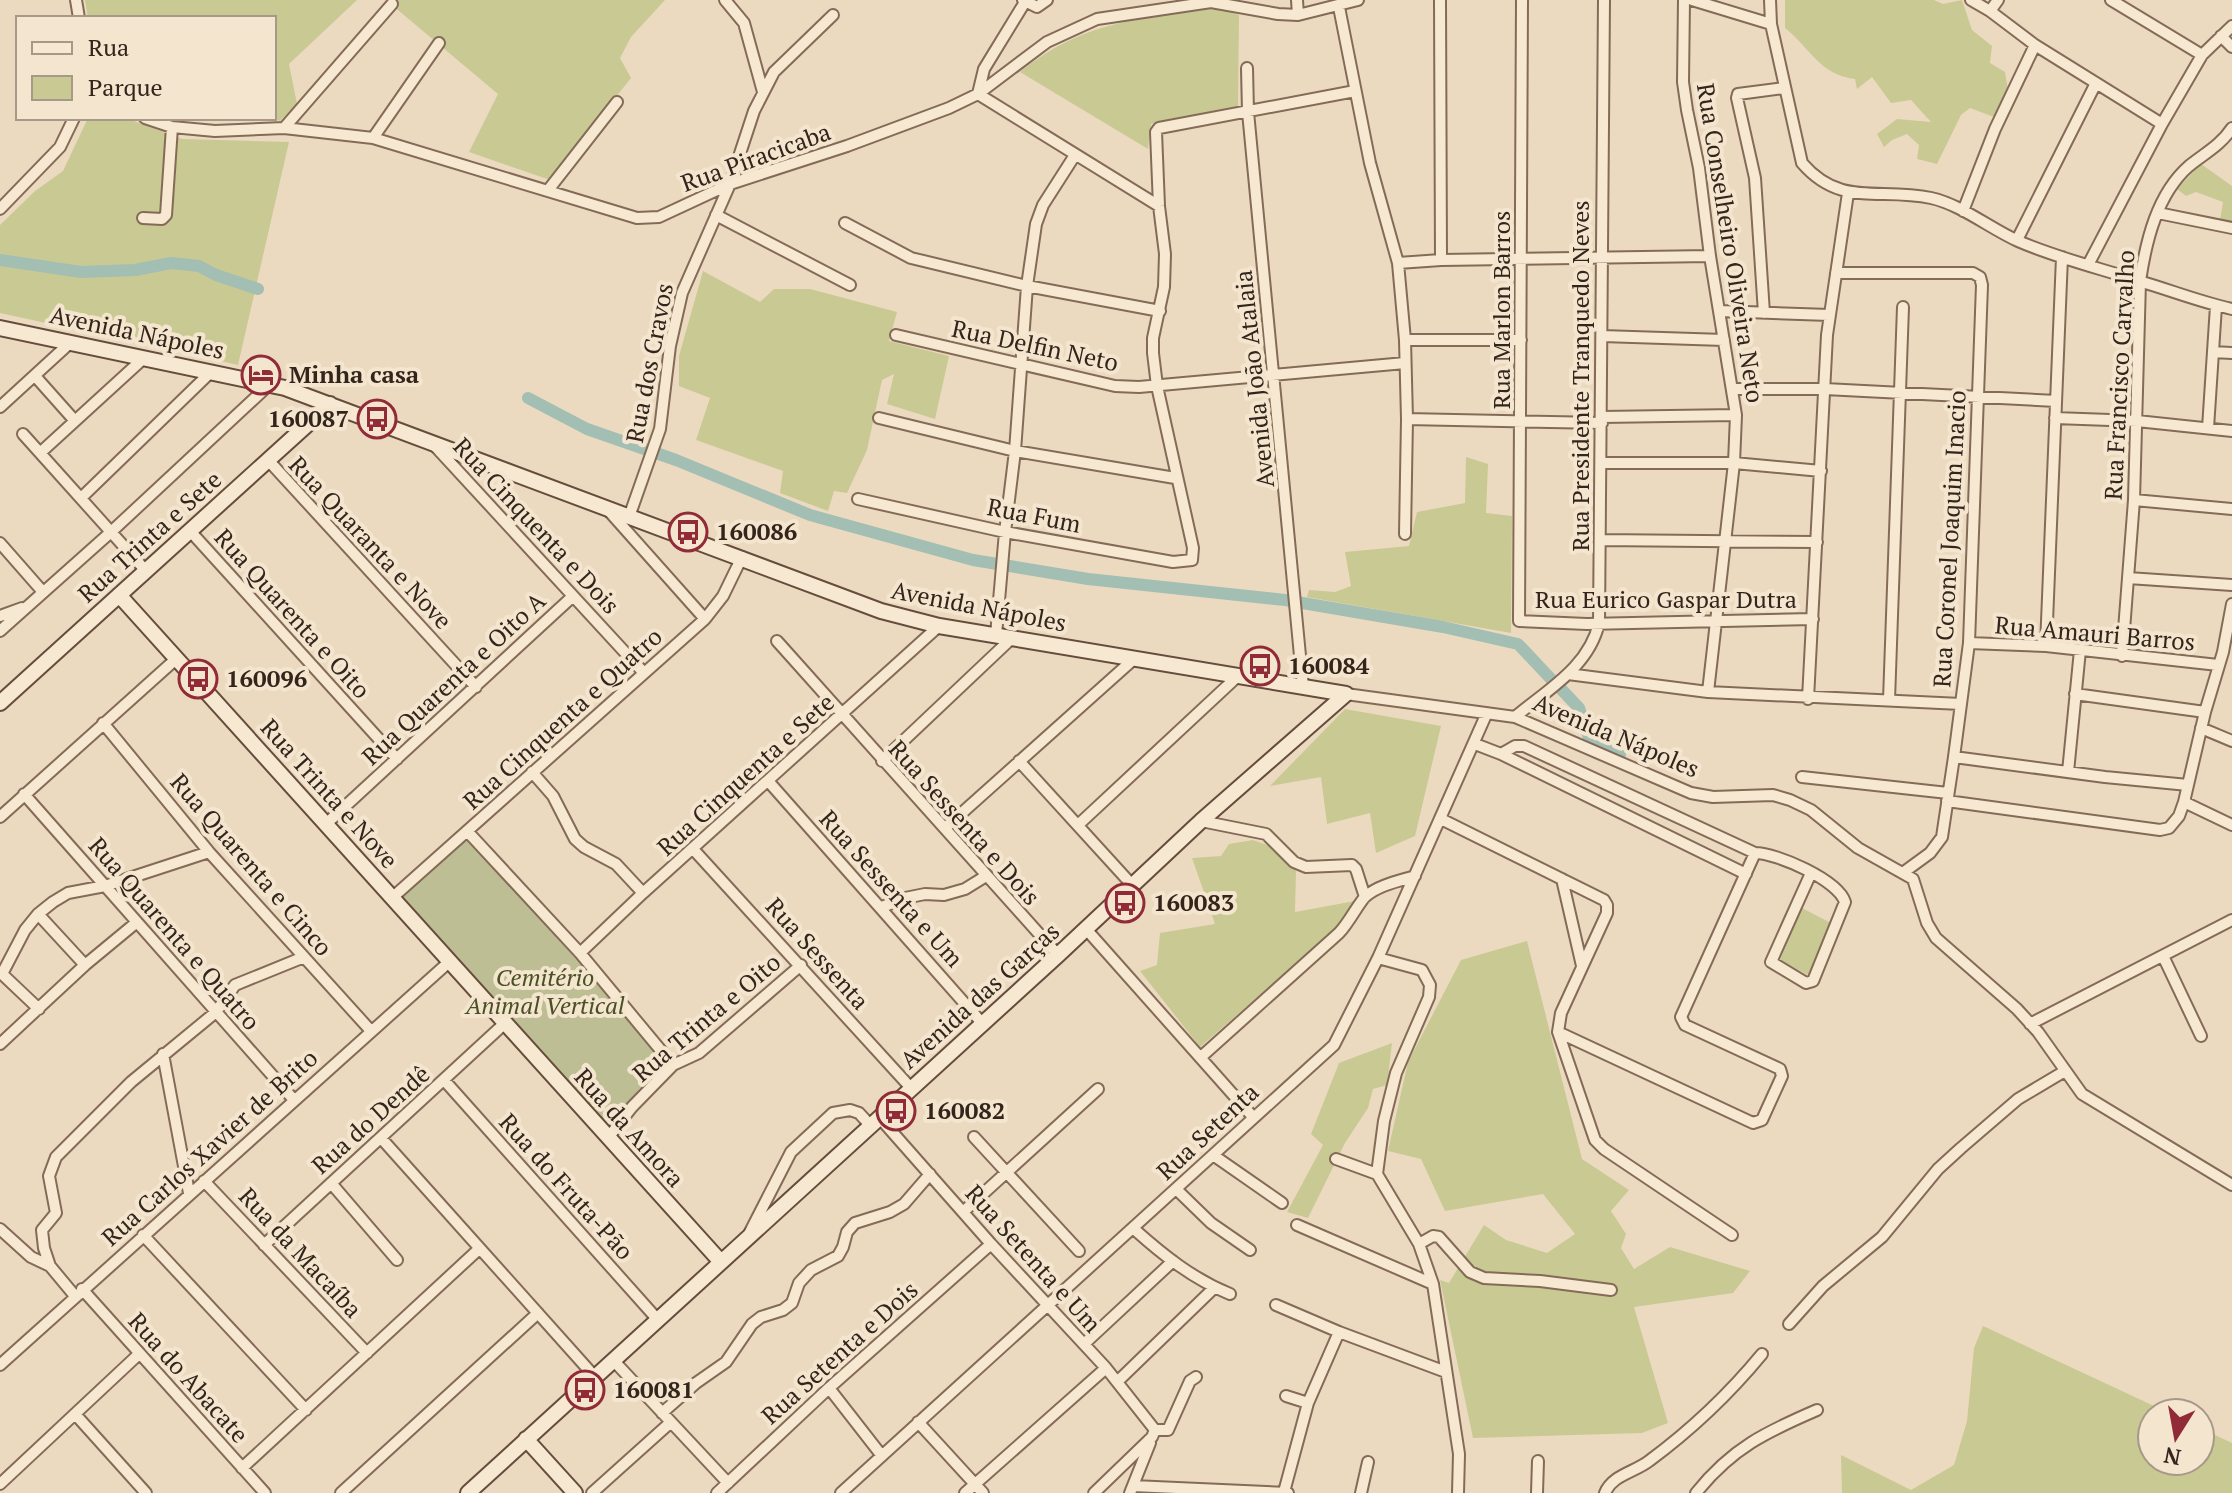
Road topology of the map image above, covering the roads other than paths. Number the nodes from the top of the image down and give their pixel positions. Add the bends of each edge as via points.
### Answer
1 (725, 0) edge
2 (1047, 0) edge
3 (1297, 0) edge
4 (1358, 0) edge
5 (1440, 0) edge
6 (1522, 0) edge
7 (1604, 0) edge
8 (1684, 0) edge
9 (1692, 0) edge
10 (1770, 0) edge
11 (1971, 0) edge
12 (1998, 0) edge
13 (2111, 0) edge
14 (1027, 3) edge
15 (392, 4) dead end
16 (1339, 7) junction
17 (1990, 11) junction
18 (833, 15) dead end
19 (1298, 15) junction
20 (1771, 24) junction
21 (2232, 26) edge
22 (2221, 36) junction
23 (439, 43) dead end
24 (2035, 45) junction
25 (2232, 47) edge
26 (2202, 55) junction
27 (1247, 68) dead end
28 (2096, 83) junction
29 (1784, 88) junction
30 (1355, 91) junction
31 (763, 92) junction
32 (978, 94) junction
33 (617, 102) dead end
34 (1248, 112) junction
35 (73, 120) edge
36 (151, 120) edge
37 (2162, 124) junction
38 (172, 127) junction
39 (284, 128) junction
40 (2232, 128) edge
41 (373, 138) junction
42 (1075, 155) junction
43 (730, 184) junction
44 (549, 189) junction
45 (1848, 193) junction
46 (1159, 206) junction
47 (0, 209) edge
48 (1963, 211) junction
49 (2158, 213) junction
50 (716, 215) junction
51 (143, 218) dead end
52 (845, 223) dead end
53 (2232, 228) edge
54 (2017, 240) junction
55 (1710, 256) junction
56 (2062, 257) junction
57 (1523, 258) junction
58 (1603, 259) junction
59 (1441, 260) junction
60 (1398, 263) junction
61 (2088, 265) junction
62 (1836, 273) junction
63 (2140, 281) junction
64 (850, 285) dead end
65 (1027, 286) junction
66 (2216, 306) junction
67 (1903, 307) dead end
68 (2232, 309) edge
69 (1160, 311) junction
70 (1719, 311) junction
71 (1764, 313) junction
72 (1829, 315) junction
73 (3, 332) edge
74 (896, 335) dead end
75 (1602, 336) junction
76 (1405, 340) junction
77 (1521, 340) junction
78 (1724, 340) junction
79 (71, 342) junction
80 (2213, 352) junction
81 (2232, 353) edge
82 (145, 357) junction
83 (1405, 363) junction
84 (1022, 366) junction
85 (212, 371) junction
86 (1275, 373) junction
87 (35, 376) junction
88 (270, 384) junction
89 (1157, 386) junction
90 (1734, 389) junction
91 (1825, 389) junction
92 (1901, 394) junction
93 (1979, 397) junction
94 (2056, 401) junction
95 (330, 404) junction
96 (0, 407) edge
97 (1736, 415) junction
98 (879, 418) dead end
99 (2055, 418) junction
100 (1407, 419) junction
101 (1521, 420) junction
102 (1602, 420) junction
103 (75, 421) junction
104 (2137, 421) junction
105 (2208, 428) junction
106 (2232, 431) edge
107 (23, 434) dead end
108 (431, 441) junction
109 (1015, 451) junction
110 (40, 453) junction
111 (268, 460) junction
112 (1602, 463) junction
113 (1734, 463) junction
114 (1821, 471) junction
115 (1175, 478) junction
116 (81, 498) junction
117 (858, 499) dead end
118 (2134, 500) junction
119 (607, 509) junction
120 (2232, 509) edge
121 (629, 517) junction
122 (111, 532) junction
123 (191, 532) junction
124 (1005, 532) junction
125 (1405, 534) dead end
126 (1600, 540) junction
127 (1726, 540) junction
128 (1817, 542) junction
129 (0, 543) edge
130 (742, 557) junction
131 (146, 571) junction
132 (2128, 578) junction
133 (2232, 585) edge
134 (43, 592) junction
135 (119, 595) junction
136 (572, 597) junction
137 (2232, 604) edge
138 (27, 606) junction
139 (0, 616) edge
140 (705, 619) junction
141 (1813, 619) junction
142 (1519, 621) joint
143 (1716, 621) junction
144 (1599, 623) junction
145 (939, 626) junction
146 (0, 631) edge
147 (996, 635) junction
148 (1012, 638) junction
149 (777, 641) dead end
150 (1969, 643) junction
151 (2046, 646) junction
152 (2080, 650) junction
153 (2228, 654) edge
154 (2122, 656) junction
155 (1135, 658) junction
156 (176, 659) junction
157 (2218, 665) junction
158 (644, 673) junction
159 (1568, 674) junction
160 (1239, 675) junction
161 (476, 687) junction
162 (1303, 687) junction
163 (1708, 692) junction
164 (1346, 694) junction
165 (2075, 694) junction
166 (1808, 699) junction
167 (1889, 700) junction
168 (0, 703) edge
169 (1961, 704) junction
170 (2205, 712) junction
171 (1486, 715) junction
172 (841, 716) junction
173 (1515, 717) junction
174 (103, 723) junction
175 (2201, 728) junction
176 (2232, 741) edge
177 (1475, 744) junction
178 (1501, 754) junction
179 (1954, 757) junction
180 (397, 759) junction
181 (882, 761) junction
182 (1019, 761) junction
183 (532, 772) junction
184 (2068, 772) junction
185 (1802, 777) dead end
186 (769, 782) junction
187 (2188, 785) junction
188 (24, 794) junction
189 (1947, 797) junction
190 (2184, 802) junction
191 (0, 817) edge
192 (1441, 819) junction
193 (1201, 821) junction
194 (327, 823) junction
195 (1078, 825) junction
196 (2232, 825) edge
197 (945, 828) junction
198 (467, 831) junction
199 (693, 849) junction
200 (209, 852) junction
201 (1755, 853) junction
202 (1904, 872) junction
203 (1811, 873) junction
204 (1746, 874) junction
205 (986, 876) junction
206 (1415, 876) junction
207 (1562, 879) junction
208 (105, 886) junction
209 (1133, 886) junction
210 (643, 893) junction
211 (393, 897) junction
212 (1365, 897) junction
213 (882, 907) junction
214 (38, 914) junction
215 (2232, 920) edge
216 (137, 922) junction
217 (1086, 929) junction
218 (580, 953) junction
219 (1058, 955) junction
220 (2163, 956) junction
221 (304, 957) junction
222 (1378, 958) junction
223 (449, 962) junction
224 (85, 965) junction
225 (801, 965) junction
226 (1582, 966) junction
227 (1, 973) edge
228 (39, 1009) junction
229 (216, 1012) junction
230 (982, 1023) junction
231 (504, 1024) junction
232 (2030, 1024) junction
233 (371, 1031) junction
234 (1558, 1032) junction
235 (2201, 1036) dead end
236 (0, 1044) edge
237 (163, 1054) junction
238 (1201, 1057) junction
239 (673, 1065) junction
240 (2065, 1071) junction
241 (444, 1080) junction
242 (911, 1088) junction
243 (1098, 1089) dead end
244 (294, 1100) junction
245 (1253, 1117) junction
246 (874, 1121) junction
247 (974, 1137) dead end
248 (381, 1138) junction
249 (608, 1138) junction
250 (1213, 1155) junction
251 (1336, 1159) dead end
252 (1006, 1172) junction
253 (930, 1174) junction
254 (1377, 1174) junction
255 (204, 1181) junction
256 (331, 1183) junction
257 (2232, 1185) edge
258 (1176, 1189) junction
259 (189, 1193) junction
260 (1282, 1203) dead end
261 (963, 1212) junction
262 (1297, 1225) dead end
263 (0, 1229) edge
264 (1134, 1229) junction
265 (143, 1235) junction
266 (749, 1235) junction
267 (1732, 1235) dead end
268 (991, 1244) junction
269 (1419, 1244) junction
270 (264, 1245) junction
271 (479, 1249) junction
272 (1250, 1250) dead end
273 (1079, 1251) dead end
274 (397, 1260) dead end
275 (1173, 1261) junction
276 (721, 1262) junction
277 (50, 1266) junction
278 (1433, 1284) junction
279 (1214, 1288) junction
280 (1611, 1290) dead end
281 (79, 1293) junction
282 (1230, 1294) dead end
283 (1276, 1305) dead end
284 (1048, 1306) junction
285 (538, 1313) junction
286 (658, 1320) junction
287 (1789, 1324) dead end
288 (1339, 1332) junction
289 (1084, 1344) junction
290 (367, 1353) junction
291 (139, 1354) junction
292 (1762, 1354) dead end
293 (613, 1360) junction
294 (0, 1365) edge
295 (1106, 1368) junction
296 (1446, 1372) junction
297 (595, 1377) junction
298 (1196, 1377) dead end
299 (1118, 1381) junction
300 (829, 1388) junction
301 (1286, 1396) dead end
302 (1308, 1403) junction
303 (306, 1410) junction
304 (1817, 1410) dead end
305 (662, 1413) junction
306 (75, 1414) junction
307 (671, 1422) junction
308 (918, 1422) junction
309 (1153, 1434) junction
310 (526, 1439) junction
311 (882, 1456) junction
312 (1538, 1461) dead end
313 (1368, 1462) dead end
314 (242, 1468) junction
315 (728, 1483) junction
316 (0, 1484) edge
317 (975, 1484) junction
318 (1132, 1490) edge
319 (1244, 1492) edge
320 (146, 1493) edge
321 (265, 1493) edge
322 (341, 1493) edge
323 (468, 1493) edge
324 (575, 1493) edge
325 (592, 1493) edge
326 (717, 1493) edge
327 (841, 1493) edge
328 (965, 1493) edge
329 (983, 1493) edge
330 (1094, 1493) edge
331 (1287, 1493) edge
332 (1361, 1493) edge
333 (1458, 1493) edge
334 (1537, 1493) edge
335 (1605, 1493) edge
336 (1696, 1493) edge

1 - 31 street via 744,23
2 - 14 street via 1040,6
3 - 19 street
4 - 16 street, Rua Piracicaba
5 - 59 street
6 - 57 street, Rua Marlon Barros
7 - 58 street, Rua Presidente Tranquedo Neves
8 - 55 street, Rua Conselheiro Oliveira Neto via 1683,82
9 - 20 street
10 - 20 street
11 - 17 street
12 - 17 street
13 - 26 street
14 - 32 street via 984,69
15 - 39 street
16 - 19 street, Rua Piracicaba
16 - 30 street
17 - 24 street
18 - 31 street, Rua dos Cravos via 782,63
19 - 32 street, Rua Piracicaba via 1211,2 1097,19 1047,42
20 - 29 street
21 - 22 street
22 - 25 street
22 - 26 street
23 - 41 street
24 - 28 street
24 - 48 street
26 - 37 street
27 - 34 street, Avenida João Atalaia
28 - 37 street
28 - 54 street
29 - 45 street via 1802,163 1816,179
29 - 71 street via 1737,98 1755,178
30 - 34 street
30 - 60 street
31 - 43 street, Rua dos Cravos
32 - 42 street
32 - 43 street, Rua Piracicaba via 931,116
33 - 44 street
34 - 46 street via 1159,128
34 - 86 street, Avenida João Atalaia
35 - 47 street via 60,147
36 - 38 street, Rua Piracicaba
37 - 61 street
38 - 39 street, Rua Piracicaba
38 - 51 street via 166,215
39 - 41 street, Rua Piracicaba
40 - 49 street, Rua Francisco Carvalho via 2222,143 2182,174
41 - 44 street, Rua Piracicaba
42 - 46 street
42 - 65 street via 1038,214
43 - 44 street, Rua Piracicaba via 648,218
43 - 50 street, Rua dos Cravos
45 - 48 street via 1934,198
45 - 62 street
46 - 69 street via 1165,254
48 - 54 street
49 - 53 street
49 - 63 street, Rua Francisco Carvalho via 2150,226
50 - 64 street
50 - 121 street, Rua dos Cravos via 682,293 660,429
52 - 65 street via 911,258
54 - 56 street
55 - 58 street
55 - 70 street, Rua Conselheiro Oliveira Neto
56 - 61 street
56 - 94 street
57 - 58 street
57 - 59 street
57 - 77 street, Rua Marlon Barros
58 - 75 street, Rua Presidente Tranquedo Neves
59 - 60 street
60 - 76 street
61 - 63 street
62 - 72 street
62 - 93 street, Rua Coronel Joaquim Inacio via 1980,277
63 - 66 street
63 - 104 street, Rua Francisco Carvalho
65 - 69 street
65 - 84 street
66 - 68 street
66 - 80 street
67 - 92 street
69 - 89 street via 1153,338
70 - 71 street
70 - 78 street, Rua Conselheiro Oliveira Neto
71 - 72 street
72 - 91 street
73 - 79 main road, Avenida Nápoles
74 - 84 street, Rua Delfin Neto
75 - 78 street
75 - 102 street, Rua Presidente Tranquedo Neves
76 - 77 street
76 - 83 street
77 - 101 street, Rua Marlon Barros
78 - 90 street, Rua Conselheiro Oliveira Neto
79 - 82 main road, Avenida Nápoles
79 - 87 street
80 - 81 street
80 - 105 street
82 - 85 main road, Avenida Nápoles
82 - 103 street
83 - 86 street, Rua Delfin Neto
83 - 100 street
84 - 89 street, Rua Delfin Neto via 1115,386
84 - 109 street
85 - 88 main road, Avenida Nápoles
85 - 116 street
86 - 89 street, Rua Delfin Neto
86 - 162 street, Avenida João Atalaia
87 - 96 street
87 - 103 street
88 - 95 main road, Avenida Nápoles
88 - 122 street, Rua Trinta e Sete
89 - 115 street
90 - 91 street
90 - 97 street, Rua Conselheiro Oliveira Neto
91 - 92 street
91 - 114 street
92 - 93 street
92 - 167 street
93 - 94 street
93 - 150 street, Rua Coronel Joaquim Inacio
94 - 99 street
95 - 108 main road, Avenida Nápoles
95 - 111 main road, Rua Trinta e Sete
97 - 102 street
97 - 113 street, Rua Conselheiro Oliveira Neto
98 - 109 street
99 - 104 street
99 - 151 street
100 - 101 street
100 - 125 street
101 - 102 street
101 - 142 street, Rua Marlon Barros
102 - 112 street, Rua Presidente Tranquedo Neves
103 - 110 street
104 - 105 street
104 - 118 street, Rua Francisco Carvalho
105 - 106 street
107 - 110 street
108 - 119 main road, Avenida Nápoles
108 - 136 street, Rua Cinquenta e Dois
109 - 115 street
109 - 124 street
110 - 116 street
111 - 123 main road, Rua Trinta e Sete
111 - 161 street, Rua Quaranta e Nove
112 - 113 street
112 - 126 street, Rua Presidente Tranquedo Neves
113 - 114 street
113 - 127 street, Rua Conselheiro Oliveira Neto
114 - 128 street
115 - 124 street, Rua Fum via 1192,560 1173,562
116 - 122 street
117 - 124 street, Rua Fum
118 - 120 street
118 - 132 street, Rua Francisco Carvalho
119 - 121 main road, Avenida Nápoles
119 - 140 street
121 - 130 main road, Avenida Nápoles
122 - 131 street
122 - 134 street, Rua Trinta e Sete
123 - 131 main road, Rua Trinta e Sete
123 - 180 street, Rua Quarenta e Oito
124 - 147 street
126 - 127 street
126 - 144 street, Rua Presidente Tranquedo Neves
127 - 128 street
127 - 143 street, Rua Conselheiro Oliveira Neto
128 - 141 street
129 - 134 street
130 - 140 street, Rua Cinquenta e Quatro
130 - 145 main road, Avenida Nápoles via 881,611
131 - 135 main road, Rua Trinta e Sete
132 - 133 street
132 - 154 street, Rua Francisco Carvalho
134 - 138 street, Rua Trinta e Sete
135 - 156 main road, Rua Trinta e Nove
135 - 168 main road, Rua Trinta e Sete
136 - 158 street, Rua Cinquenta e Dois
136 - 161 street, Rua Quarenta e Oito A
137 - 153 street
138 - 139 street
138 - 146 street, Rua Trinta e Sete
140 - 158 street, Rua Cinquenta e Quatro
141 - 143 street, Rua Eurico Gaspar Dutra
141 - 166 street
142 - 144 street, Rua Eurico Gaspar Dutra
143 - 144 street, Rua Eurico Gaspar Dutra
143 - 163 street, Rua Conselheiro Oliveira Neto
144 - 159 street, Rua Presidente Tranquedo Neves via 1587,654
145 - 147 main road, Avenida Nápoles
145 - 172 street, Rua Cinquenta e Sete
147 - 148 main road, Avenida Nápoles
148 - 155 main road, Avenida Nápoles
148 - 181 street
149 - 172 street, Rua Sessenta e Dois
150 - 151 street, Rua Amauri Barros
150 - 169 street, Rua Coronel Joaquim Inacio
151 - 152 street, Rua Amauri Barros
152 - 154 street, Rua Amauri Barros
152 - 165 street
153 - 157 street
154 - 157 street, Rua Amauri Barros
155 - 160 main road, Avenida Nápoles
155 - 182 street
156 - 174 street
156 - 194 main road, Rua Trinta e Nove
157 - 170 street
158 - 183 street, Rua Cinquenta e Quatro
159 - 163 street
159 - 173 street, Rua Presidente Tranquedo Neves
160 - 162 main road, Avenida Nápoles
160 - 195 street
161 - 180 street, Rua Quarenta e Oito A
162 - 164 main road, Avenida Nápoles
163 - 166 street
164 - 171 street, Avenida Nápoles
164 - 193 main road, Avenida das Garças
165 - 170 street
165 - 184 street
166 - 167 street
167 - 169 street
169 - 179 street, Rua Coronel Joaquim Inacio
170 - 175 street
171 - 173 street, Avenida Nápoles
171 - 177 street, Rua Setenta
172 - 181 street, Rua Sessenta e Dois
172 - 186 street, Rua Cinquenta e Sete
173 - 202 street, Avenida Nápoles via 1691,793 1790,800 1858,848
174 - 188 street
174 - 200 street, Rua Quarenta e Cinco
175 - 176 street
175 - 187 street
177 - 178 street
177 - 192 street, Rua Setenta
178 - 201 street via 1524,746
178 - 204 street
179 - 184 street
179 - 189 street, Rua Coronel Joaquim Inacio
180 - 194 street, Rua Quarenta e Oito A
181 - 197 street, Rua Sessenta e Dois
182 - 195 street
182 - 197 street
183 - 198 street, Rua Cinquenta e Quatro
183 - 210 street via 553,796 575,839 616,864
184 - 187 street
185 - 189 street
186 - 199 street, Rua Cinquenta e Sete
186 - 213 street, Rua Sessenta e Um
187 - 190 street
188 - 191 street
188 - 208 street, Rua Quarenta e Quatro
189 - 190 street via 2160,830 2174,823
189 - 202 street, Rua Coronel Joaquim Inacio via 1938,844
190 - 196 street
192 - 206 street, Rua Setenta
192 - 207 street
193 - 209 main road, Avenida das Garças
193 - 212 street via 1266,834 1306,867 1352,865
194 - 211 main road, Rua Trinta e Nove
195 - 209 street
197 - 205 street, Rua Sessenta e Dois
198 - 211 street, Rua Cinquenta e Quatro
198 - 218 street
199 - 210 street, Rua Cinquenta e Sete
199 - 225 street, Rua Sessenta
200 - 208 street
200 - 221 street, Rua Quarenta e Cinco
201 - 203 street via 1777,856
201 - 204 street
202 - 232 street via 1913,879 1936,938
203 - 203 street via 1771,962 1806,983 1813,981 1845,902
204 - 234 street via 1681,1021 1780,1069 1782,1076 1762,1120 1753,1123
205 - 213 street via 965,889
205 - 219 street, Rua Sessenta e Dois
206 - 212 street
206 - 222 street, Rua Setenta
207 - 226 street
207 - 226 street via 1607,905
208 - 214 street via 68,893
208 - 216 street, Rua Quarenta e Quatro
209 - 217 main road, Avenida das Garças
210 - 218 street, Rua Cinquenta e Sete
211 - 223 main road, Rua Trinta e Nove
212 - 238 street via 1339,933
213 - 230 street, Rua Sessenta e Um
214 - 224 street
214 - 227 street
215 - 220 street
216 - 224 street
216 - 229 street, Rua Quarenta e Quatro
217 - 219 main road, Avenida das Garças
217 - 238 street
218 - 239 street
219 - 230 main road, Avenida das Garças
220 - 232 street
220 - 235 street
221 - 229 street via 240,981
221 - 233 street, Rua Quarenta e Cinco
222 - 245 street, Rua Setenta via 1334,1045
222 - 254 street via 1422,970 1430,985 1396,1073
223 - 231 main road, Rua Trinta e Nove
223 - 233 street, Rua Carlos Xavier de Brito
224 - 228 street
225 - 239 street, Rua Trinta e Oito via 699,1053
225 - 242 street, Rua Sessenta
226 - 234 street
227 - 228 street
228 - 236 street
229 - 237 street
229 - 244 street, Rua Quarenta e Quatro
230 - 242 main road, Avenida das Garças
231 - 241 street, Rua do Dendê
231 - 249 main road, Rua da Amora
232 - 240 street
233 - 244 street, Rua Carlos Xavier de Brito
234 - 267 street via 1595,1140
237 - 259 street
237 - 277 street via 56,1157 49,1176 56,1213 42,1230
238 - 245 street
239 - 249 street, Rua Trinta e Oito
240 - 257 street via 2095,1103
240 - 287 street via 2018,1099 1938,1169 1882,1237 1823,1286
241 - 248 street, Rua do Dendê
241 - 286 street, Rua do Fruta-Pão
242 - 246 main road, Avenida das Garças
243 - 252 street
244 - 255 street, Rua Carlos Xavier de Brito
245 - 250 street, Rua Setenta
246 - 253 street, Rua Setenta e Um
246 - 266 main road, Avenida das Garças
246 - 266 street via 850,1110 833,1113 791,1152
247 - 252 street
248 - 256 street, Rua do Dendê
248 - 271 street
249 - 276 main road, Rua da Amora
250 - 258 street, Rua Setenta
250 - 260 street
251 - 254 street
252 - 261 street
252 - 273 street
253 - 261 street, Rua Setenta e Um
253 - 305 street via 904,1204 855,1223 838,1256 811,1270 792,1303 752,1324 726,1362
254 - 269 street
255 - 259 street, Rua Carlos Xavier de Brito
255 - 270 street, Rua da Macaíba
256 - 270 street, Rua do Dendê
256 - 274 street
258 - 264 street, Rua Setenta
258 - 272 street
259 - 265 street, Rua Carlos Xavier de Brito
261 - 268 street, Rua Setenta e Um
262 - 278 street
263 - 277 street via 31,1257
264 - 275 street
264 - 284 street, Rua Setenta
265 - 281 street, Rua Carlos Xavier de Brito
265 - 303 street
266 - 276 main road, Avenida das Garças
268 - 284 street, Rua Setenta e Um
268 - 300 street, Rua Setenta e Dois
269 - 278 street
269 - 280 street via 1439,1237 1470,1272 1484,1278
270 - 290 street, Rua da Macaíba
271 - 285 street
271 - 290 street
275 - 279 street
275 - 289 street
276 - 286 main road, Avenida das Garças
277 - 281 street, Rua do Abacate
278 - 296 street
279 - 282 street
279 - 299 street
281 - 291 street, Rua do Abacate
281 - 294 street, Rua Carlos Xavier de Brito
283 - 288 street
284 - 289 street, Rua Setenta e Um
284 - 308 street, Rua Setenta
285 - 297 street
285 - 322 street
286 - 293 main road, Avenida das Garças
288 - 296 street
288 - 302 street
289 - 295 street, Rua Setenta e Um
290 - 303 street
291 - 306 street
291 - 314 street, Rua do Abacate
292 - 335 street via 1717,1404 1642,1467 1611,1482
293 - 297 main road, Avenida das Garças
293 - 305 street
295 - 299 street, Rua Setenta e Um
295 - 317 street
296 - 333 street via 1459,1454
297 - 310 main road, Avenida das Garças
298 - 309 street via 1172,1426
299 - 309 street, Rua Setenta e Um
300 - 311 street
300 - 315 street, Rua Setenta e Dois
301 - 302 street
302 - 331 street
303 - 314 street
304 - 336 street via 1744,1446
305 - 307 street
306 - 316 street
306 - 320 street
307 - 315 street
307 - 325 street
308 - 311 street, Rua Setenta
308 - 317 street
309 - 318 street
309 - 330 street
310 - 323 main road, Avenida das Garças
310 - 324 main road
311 - 327 street, Rua Setenta
312 - 334 street
313 - 332 street
314 - 321 street, Rua do Abacate
315 - 326 street, Rua Setenta e Dois
317 - 328 street
317 - 329 street
318 - 319 street
319 - 331 street

